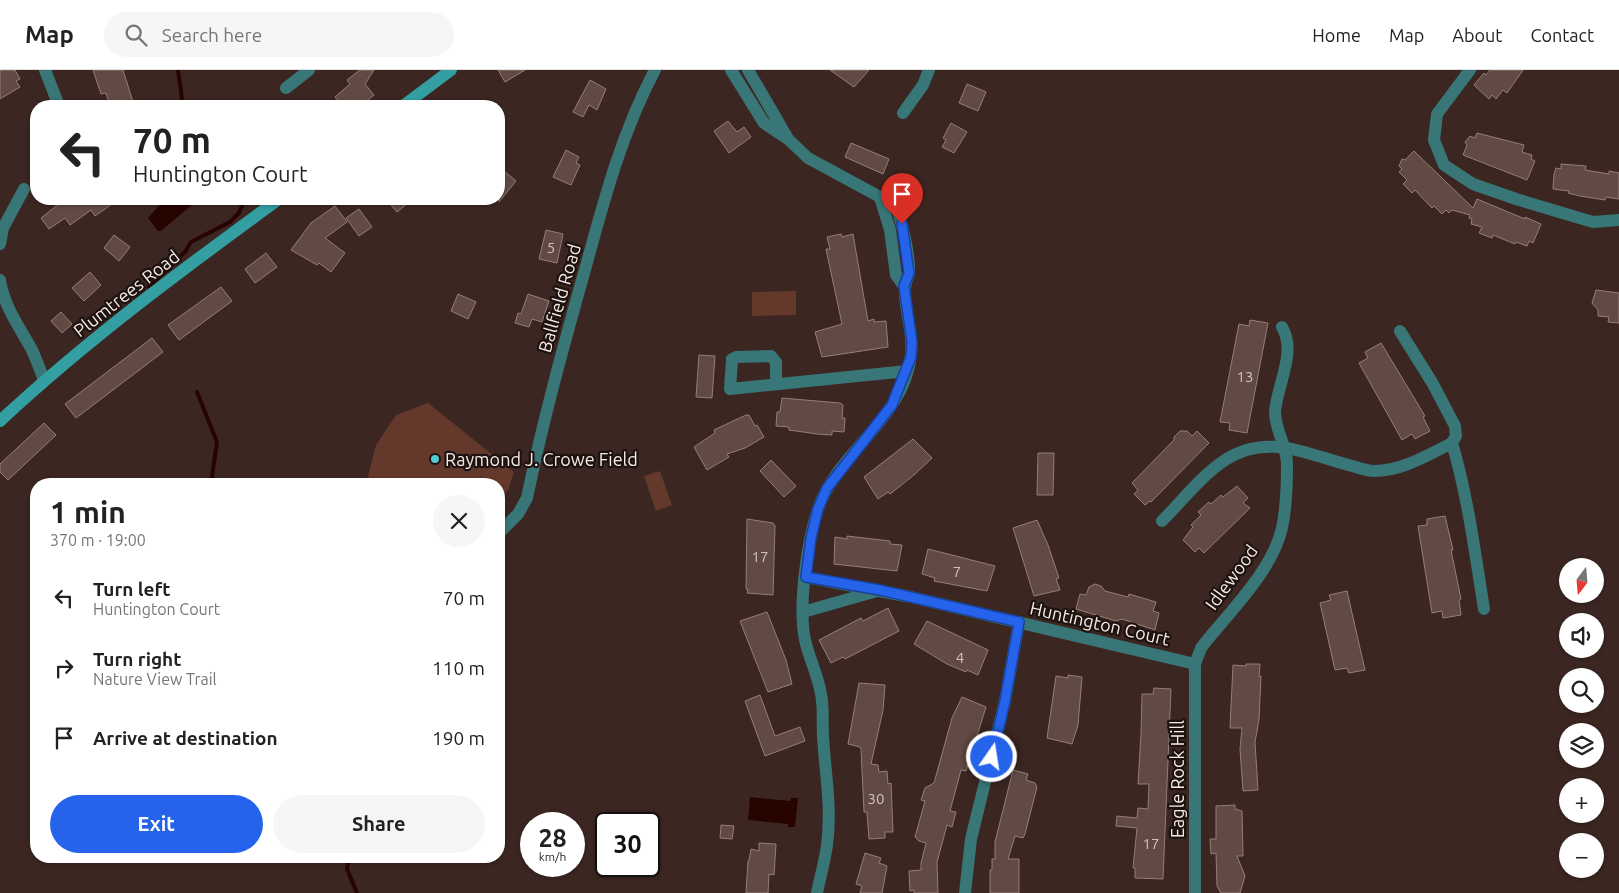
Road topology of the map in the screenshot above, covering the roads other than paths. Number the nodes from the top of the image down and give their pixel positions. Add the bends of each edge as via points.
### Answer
1 (45, 70) edge
2 (308, 70) edge
3 (451, 70) edge
4 (655, 70) edge
5 (732, 70) edge
6 (748, 70) edge
7 (929, 70) edge
8 (1470, 70) edge
9 (286, 88) dead end
10 (57, 100) edge
11 (411, 100) edge
12 (903, 113) dead end
13 (788, 139) junction
14 (24, 189) dead end
15 (271, 205) edge
16 (1619, 220) edge
17 (0, 244) edge
18 (0, 280) edge
19 (1282, 327) dead end
20 (1400, 331) dead end
21 (907, 371) junction
22 (44, 380) junction
23 (776, 383) dead end
24 (0, 421) edge
25 (1452, 443) junction
26 (1286, 446) junction
27 (1162, 521) dead end
28 (505, 527) edge
29 (806, 577) junction
30 (880, 590) junction
31 (1484, 609) dead end
32 (803, 612) junction
33 (1019, 622) junction
34 (1195, 664) junction
35 (816, 893) edge
36 (966, 893) edge
37 (1195, 893) edge

1 - 10 street
2 - 9 street
3 - 11 main road
4 - 28 street, Ballfield Road via 630,122 594,236 551,390 527,498
5 - 13 street via 764,123
6 - 13 street
7 - 12 street via 924,85
8 - 16 street via 1437,114 1434,140 1444,165 1473,184 1516,199 1593,222
13 - 21 street via 808,158 880,197 893,200 899,210 909,273 904,286 912,342
14 - 17 street via 3,228
15 - 22 main road, Plumtrees Road
18 - 22 street via 12,317 32,349
19 - 26 street, Idlewood via 1288,336 1287,354 1275,412
20 - 25 street via 1455,426 1456,436
21 - 23 street
21 - 29 street via 892,405 827,488 811,538
22 - 24 main road, Plumtrees Road
25 - 26 street via 1401,466 1373,471
25 - 31 street via 1462,476
26 - 27 street via 1266,445 1226,460 1209,472
26 - 34 street, Idlewood via 1282,529 1267,563 1201,648
29 - 30 street, Huntington Court
29 - 32 street
30 - 32 street, Huntington Court
30 - 33 street, Huntington Court
32 - 35 street via 805,640 822,696 828,775 827,844
33 - 34 street, Huntington Court
33 - 36 street via 1005,701 971,839
34 - 37 street, Eagle Rock Hill

